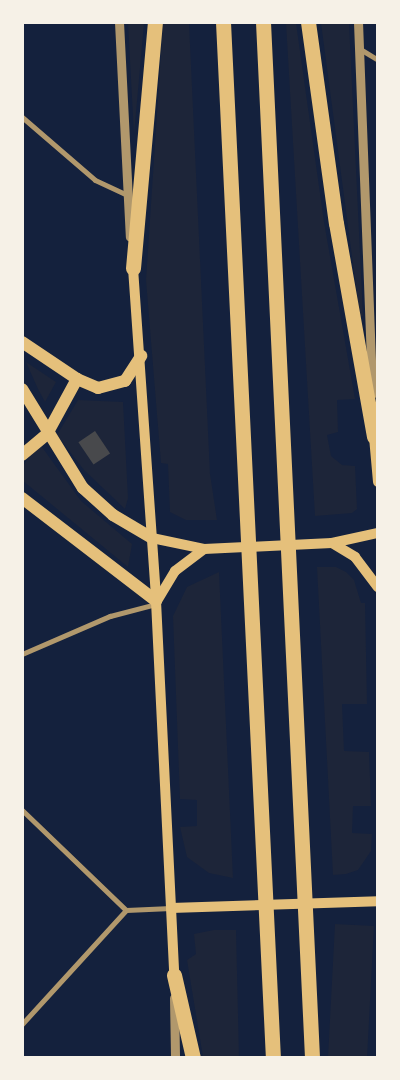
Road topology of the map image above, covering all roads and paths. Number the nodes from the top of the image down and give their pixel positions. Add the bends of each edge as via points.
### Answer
1 (119, 22) edge
2 (155, 22) edge
3 (223, 22) edge
4 (263, 22) edge
5 (308, 22) edge
6 (358, 22) edge
7 (360, 49) junction
8 (378, 60) edge
9 (22, 117) edge
10 (126, 195) junction
11 (133, 268) junction
12 (22, 342) edge
13 (141, 356) junction
14 (77, 379) junction
15 (22, 389) edge
16 (47, 434) junction
17 (374, 437) junction
18 (22, 455) edge
19 (378, 482) edge
20 (22, 498) edge
21 (378, 533) edge
22 (152, 538) junction
23 (332, 543) junction
24 (210, 549) junction
25 (378, 587) edge
26 (156, 602) junction
27 (22, 654) edge
28 (22, 810) edge
29 (378, 901) edge
30 (171, 908) junction
31 (126, 910) junction
32 (174, 975) junction
33 (22, 1024) edge
34 (175, 1058) edge
35 (193, 1058) edge
36 (273, 1058) edge
37 (312, 1058) edge

1 - 10 street
2 - 11 highway
3 - 36 highway
4 - 37 highway
5 - 17 highway via 336,223
6 - 7 street
7 - 8 street
7 - 17 street
9 - 10 street via 95,180
10 - 11 street
11 - 13 main road
12 - 14 main road
13 - 14 main road via 129,378 116,385 98,388
13 - 22 main road
14 - 16 main road
15 - 16 main road
16 - 18 main road
16 - 22 main road via 83,488 113,515
17 - 19 main road
20 - 26 main road
21 - 23 main road
22 - 24 main road
22 - 26 main road
23 - 24 main road
23 - 25 main road via 355,557
24 - 26 main road via 175,571
26 - 27 street via 110,616
26 - 30 main road
28 - 31 street
29 - 30 main road
30 - 31 street
30 - 32 main road
31 - 33 street
32 - 34 street
32 - 35 highway

